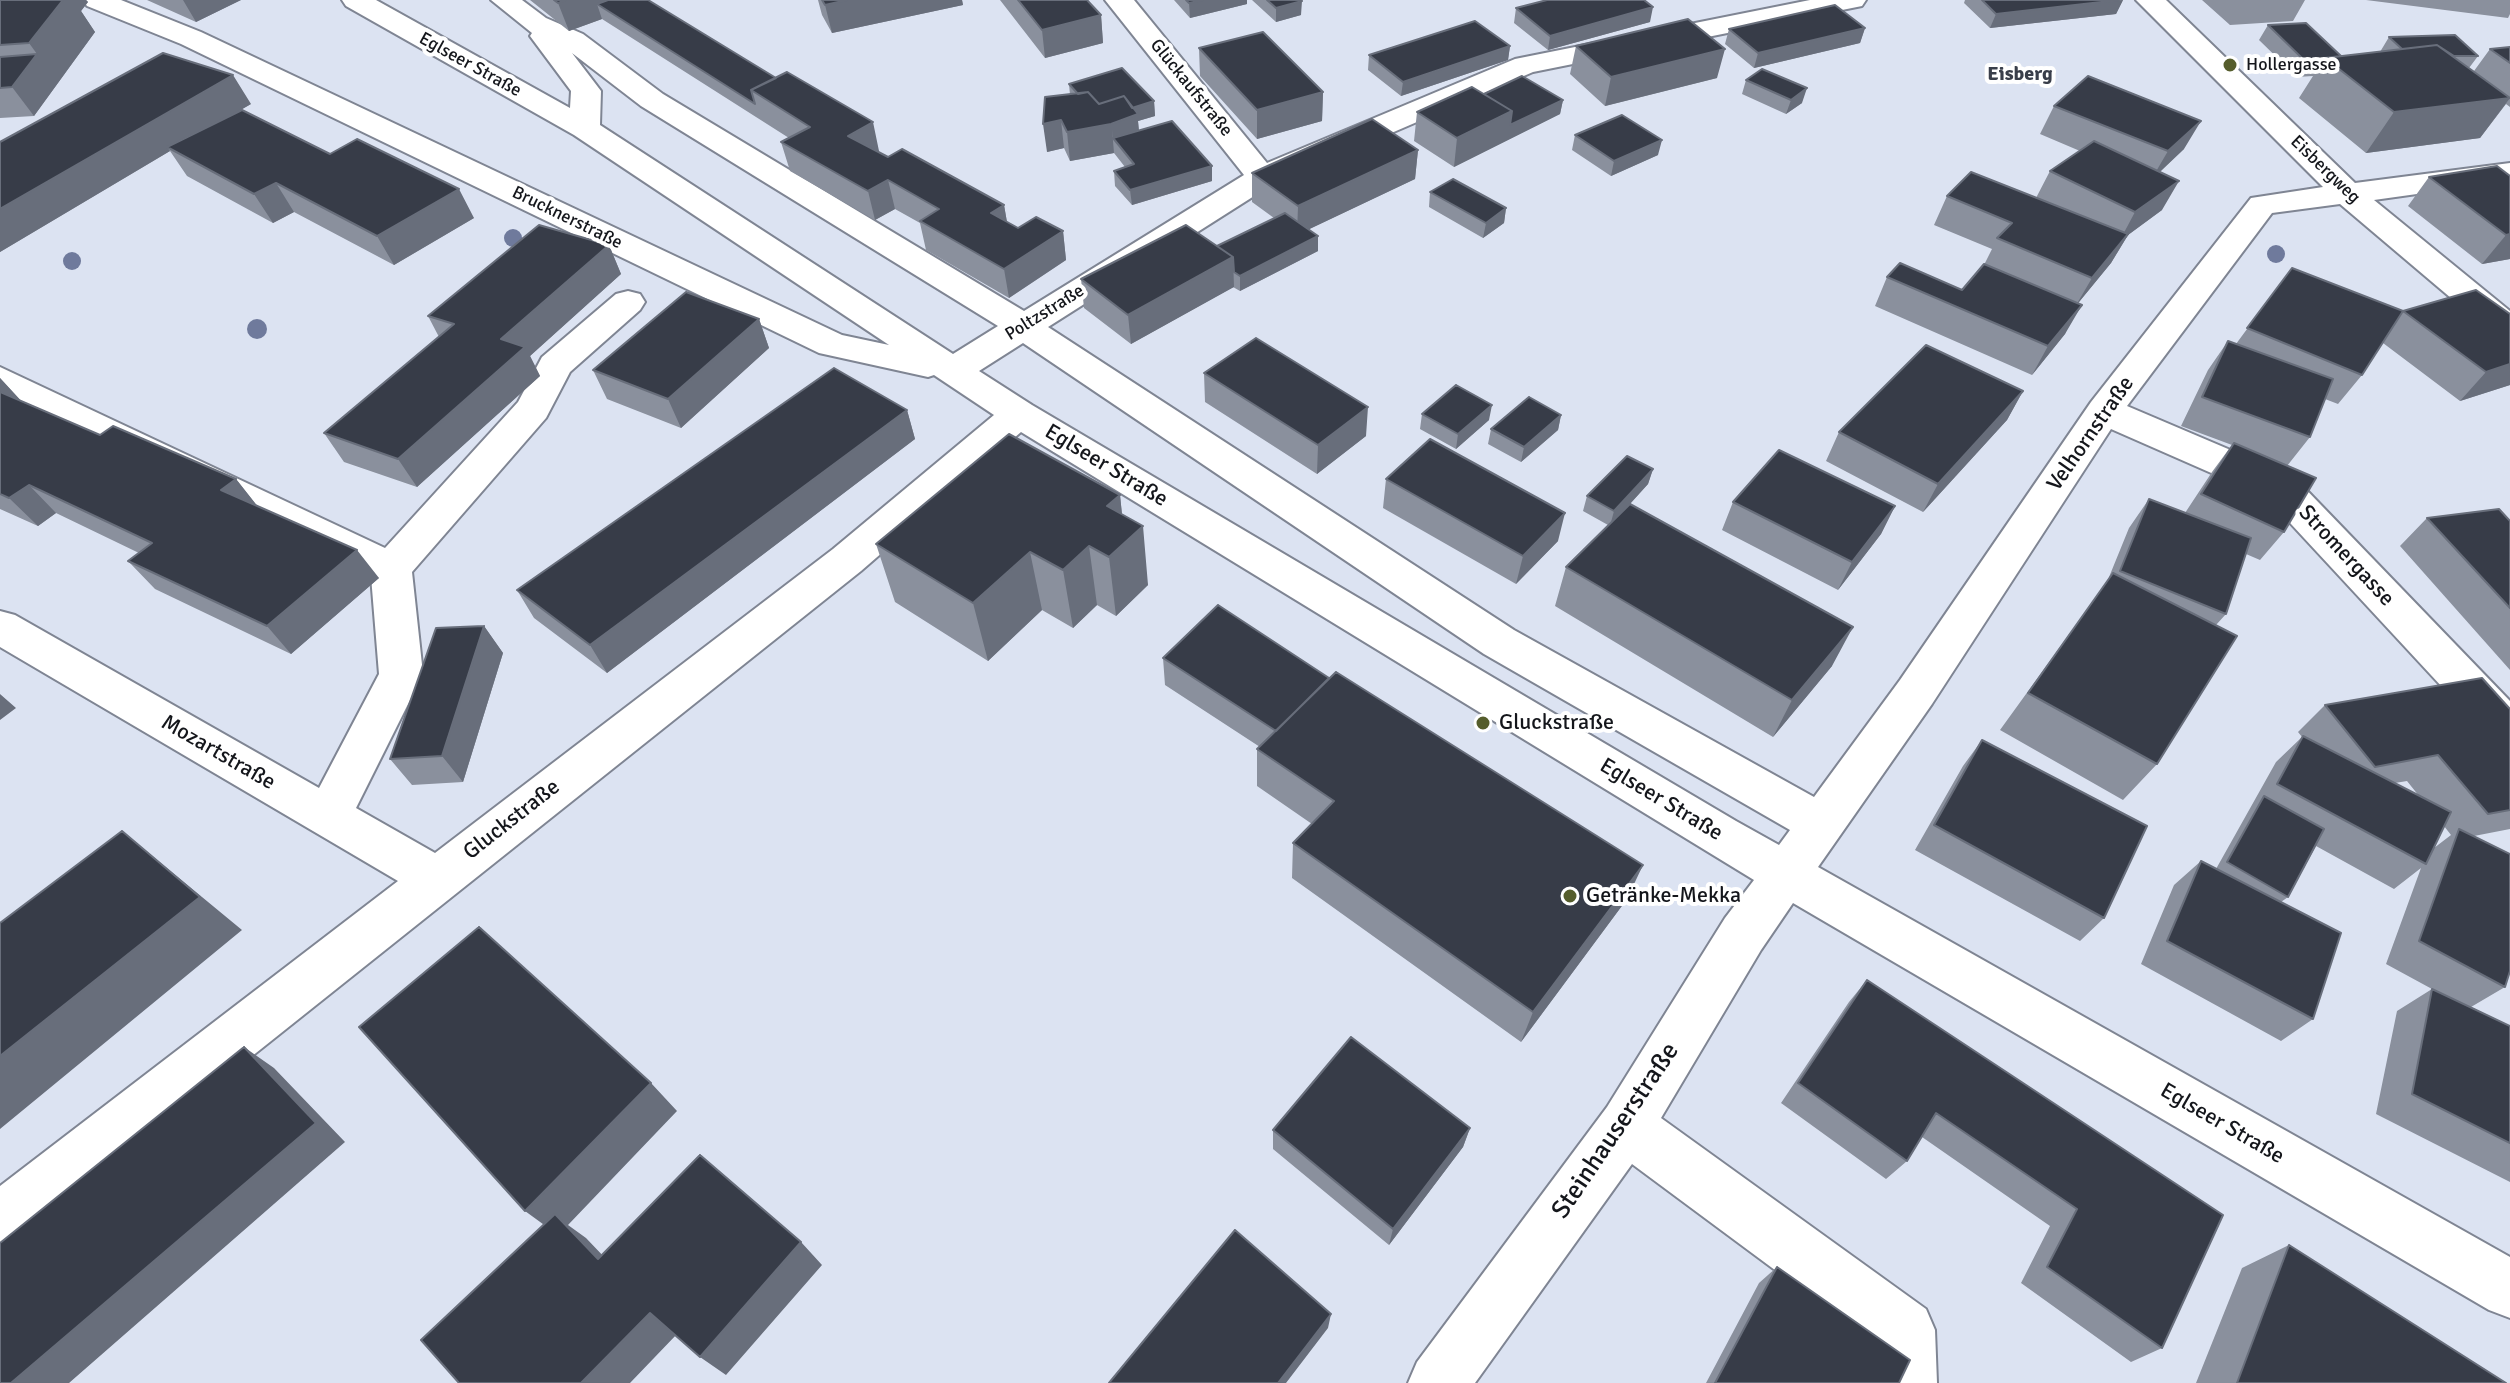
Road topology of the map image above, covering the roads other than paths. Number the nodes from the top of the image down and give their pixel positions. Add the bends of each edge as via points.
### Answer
1 (97, 0) edge
2 (356, 0) edge
3 (505, 0) edge
4 (1119, 0) edge
5 (1700, 0) edge
6 (1852, 0) edge
7 (2150, 0) edge
8 (536, 24) junction
9 (1713, 29) junction
10 (585, 129) junction
11 (2510, 172) edge
12 (1262, 177) junction
13 (2349, 195) junction
14 (628, 302) dead end
15 (1022, 327) junction
16 (2510, 329) edge
17 (954, 370) junction
18 (0, 379) edge
19 (2104, 411) junction
20 (1019, 414) junction
21 (391, 568) junction
22 (0, 627) edge
23 (2510, 730) edge
24 (328, 817) junction
25 (1821, 824) junction
26 (1786, 874) junction
27 (437, 879) junction
28 (1626, 1126) junction
29 (0, 1221) edge
30 (2510, 1289) edge
31 (1438, 1383) edge
32 (1907, 1383) edge

1 - 17 street, Brucknerstraße via 177,46 832,345
2 - 10 street, Eglseer Straße
3 - 8 street
4 - 12 street, Glückaufstraße
5 - 9 street
6 - 9 street, Poltzstraße
7 - 13 street, Eisbergweg
8 - 10 street via 586,91
8 - 15 street via 573,40 652,100
9 - 12 street, Poltzstraße via 1525,65
10 - 17 street, Eglseer Straße
11 - 13 street, Velhornstraße
12 - 15 street, Poltzstraße
13 - 16 street, Eisbergweg
13 - 19 street, Velhornstraße via 2262,205
14 - 21 street via 555,365 533,409
15 - 17 street, Poltzstraße
15 - 25 street via 1499,642
17 - 20 street, Eglseer Straße
18 - 21 street
19 - 23 street, Stromergasse via 2280,487
19 - 25 street, Velhornstraße
20 - 26 street, Eglseer Straße
20 - 27 street, Gluckstraße via 847,560
21 - 24 street via 401,674
22 - 24 street, Mozartstraße
24 - 27 street, Mozartstraße
25 - 26 street, Velhornstraße
26 - 28 street, Steinhauserstraße via 1743,934
26 - 30 street, Eglseer Straße
27 - 29 street, Gluckstraße
28 - 31 street, Steinhauserstraße
28 - 32 street via 1905,1330

